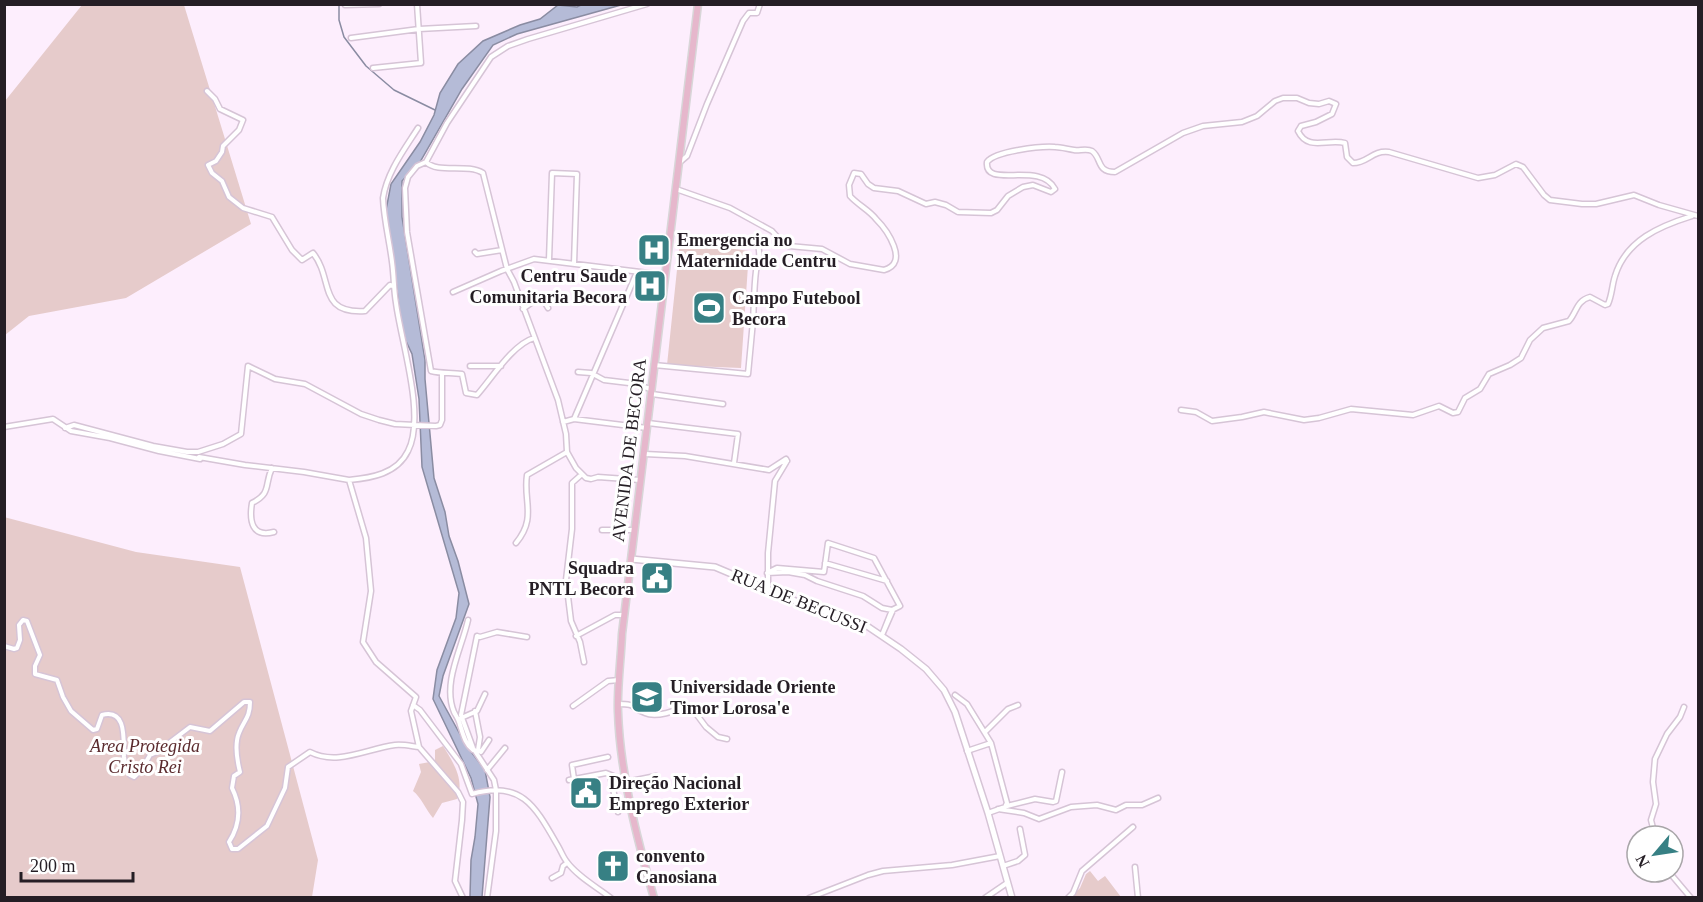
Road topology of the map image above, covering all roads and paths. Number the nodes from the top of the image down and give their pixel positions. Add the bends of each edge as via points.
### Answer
1 (379, 4) edge
2 (417, 4) edge
3 (647, 4) edge
4 (698, 4) edge
5 (760, 4) edge
6 (345, 5) edge
7 (476, 26) dead end
8 (419, 29) junction
9 (351, 38) dead end
10 (373, 68) dead end
11 (207, 91) dead end
12 (418, 128) dead end
13 (426, 162) junction
14 (679, 162) junction
15 (675, 189) junction
16 (1696, 215) edge
17 (738, 242) dead end
18 (502, 250) junction
19 (475, 252) dead end
20 (549, 260) junction
21 (574, 264) junction
22 (507, 269) junction
23 (637, 272) junction
24 (665, 275) junction
25 (394, 286) junction
26 (453, 292) dead end
27 (549, 308) dead end
28 (523, 309) junction
29 (764, 320) dead end
30 (753, 321) junction
31 (534, 338) junction
32 (654, 365) junction
33 (470, 366) dead end
34 (502, 366) junction
35 (578, 372) dead end
36 (442, 374) junction
37 (594, 374) junction
38 (651, 391) junction
39 (723, 404) dead end
40 (1180, 410) dead end
41 (574, 419) junction
42 (563, 422) junction
43 (417, 425) junction
44 (647, 425) junction
45 (4, 427) edge
46 (65, 428) junction
47 (198, 452) junction
48 (567, 452) junction
49 (645, 454) junction
50 (200, 459) junction
51 (734, 463) junction
52 (273, 468) junction
53 (581, 475) junction
54 (349, 480) junction
55 (640, 481) junction
56 (602, 530) dead end
57 (635, 530) junction
58 (274, 532) dead end
59 (516, 543) dead end
60 (631, 558) junction
61 (825, 563) junction
62 (767, 573) junction
63 (887, 580) junction
64 (768, 590) junction
65 (892, 610) junction
66 (624, 615) junction
67 (468, 620) dead end
68 (576, 636) junction
69 (527, 637) dead end
70 (4, 646) edge
71 (584, 663) dead end
72 (620, 680) junction
73 (485, 694) dead end
74 (955, 695) dead end
75 (618, 704) junction
76 (413, 705) junction
77 (1018, 705) dead end
78 (573, 706) dead end
79 (1683, 707) dead end
80 (476, 711) junction
81 (460, 719) junction
82 (985, 732) junction
83 (727, 739) dead end
84 (489, 740) dead end
85 (991, 743) junction
86 (419, 747) junction
87 (505, 748) dead end
88 (967, 751) junction
89 (608, 757) dead end
90 (487, 770) junction
91 (1062, 772) dead end
92 (610, 774) junction
93 (656, 776) dead end
94 (626, 780) junction
95 (496, 790) junction
96 (1158, 798) dead end
97 (1005, 807) junction
98 (998, 809) junction
99 (618, 812) dead end
100 (988, 813) junction
101 (1652, 824) edge
102 (1133, 827) dead end
103 (1020, 829) dead end
104 (1000, 856) junction
105 (567, 862) junction
106 (1003, 866) junction
107 (1135, 867) dead end
108 (552, 878) dead end
109 (1007, 883) junction
110 (1680, 884) edge
111 (463, 897) edge
112 (487, 897) edge
113 (611, 897) edge
114 (654, 897) edge
115 (809, 897) edge
116 (985, 897) edge
117 (1012, 897) edge
118 (1068, 897) edge
119 (1138, 897) edge
120 (1691, 897) edge

1 - 6 street
2 - 8 street
3 - 13 street via 497,51 447,123
4 - 14 main road, AVENIDA DE BECORA
5 - 14 street via 757,13 748,14 743,21 687,156
7 - 8 street
8 - 9 street
8 - 10 street via 422,63
11 - 25 street via 220,109 243,120 216,161 208,165 229,197 243,208 272,218 302,260 313,253 322,268 326,289 340,308 364,311 390,285
12 - 25 street via 384,188
13 - 18 street via 434,167 483,173
13 - 36 street via 417,166 405,188 407,232 429,364 432,371
14 - 15 main road, AVENIDA DE BECORA
15 - 16 street via 730,208 772,231 789,246 822,249 850,264 884,270 897,257 878,220 850,196 854,173 861,174 874,188 905,193 918,202 935,202 958,213 991,213 1023,187 1033,185 1051,192 1055,189 1029,173 991,173 987,162 995,155 1053,147 1089,150 1100,166 1115,172 1183,133 1203,126 1242,122 1279,99 1291,97 1309,103 1335,103 1332,114 1301,126 1298,131 1311,143 1345,143 1347,157 1353,163 1376,152 1389,152 1478,178 1495,175 1516,164 1523,167 1550,200 1596,204 1634,195
15 - 24 main road, AVENIDA DE BECORA
16 - 40 street via 1662,226 1638,241 1618,269 1608,304 1585,298 1569,321 1543,328 1530,340 1521,358 1489,374 1480,389 1465,398 1458,412 1438,406 1413,416 1351,409 1312,420 1264,412 1213,421 1196,412
17 - 30 street via 760,249
18 - 19 street
18 - 22 street
20 - 21 street
20 - 21 street via 552,173 577,174
20 - 22 street via 534,259
21 - 23 street
22 - 26 street
22 - 28 street
23 - 24 street
23 - 37 street
24 - 32 main road, AVENIDA DE BECORA
25 - 43 street
27 - 28 street via 541,296
28 - 31 street
29 - 30 street
30 - 32 street via 748,374
31 - 34 street via 513,351
31 - 42 street
32 - 38 main road, AVENIDA DE BECORA
33 - 34 street
34 - 36 street via 477,395 466,393 462,374
35 - 37 street
36 - 43 street via 440,425
37 - 38 street via 604,381 629,383
37 - 41 street
38 - 39 street
38 - 44 main road, AVENIDA DE BECORA
41 - 42 street
41 - 44 street
42 - 48 street
43 - 47 street via 394,424 361,414 319,390 248,366 241,434
43 - 54 street via 399,463 382,475
44 - 49 main road, AVENIDA DE BECORA
44 - 51 street via 738,434
45 - 46 street via 53,419
46 - 47 street via 74,425 153,446
46 - 50 street
47 - 50 street
48 - 53 street
48 - 59 street via 527,475 527,525
49 - 51 street
49 - 55 main road, AVENIDA DE BECORA
50 - 52 street
51 - 62 street via 769,470 787,461 775,481
52 - 54 street
52 - 58 street via 265,494 251,507 256,531
53 - 55 street
53 - 68 street via 572,483 566,580
54 - 76 street via 366,538 371,591 363,642 376,662 416,697
55 - 57 main road, AVENIDA DE BECORA
56 - 57 street
57 - 60 main road, AVENIDA DE BECORA
60 - 64 street, RUA DE BECUSSI via 715,567
60 - 66 main road, AVENIDA DE BECORA
61 - 62 street via 824,572 777,568
61 - 63 street
61 - 63 street via 828,543 874,558
62 - 64 street
62 - 65 street via 805,575
63 - 65 street via 900,604
64 - 88 street, RUA DE BECUSSI via 864,624 927,669 951,703
65 - 65 street via 893,614 882,635
66 - 68 street via 615,615
66 - 72 main road, AVENIDA DE BECORA
67 - 81 street via 452,668 451,696
68 - 71 street
69 - 81 street via 497,632 477,636
70 - 86 street via 17,648 19,625 27,621 40,655 35,674 57,680 71,711 93,730 102,715 118,718 123,724 125,763 134,777 150,755 184,730 190,727 210,731 244,702 250,702 250,713 238,735 240,772 234,777 232,789 238,800 238,818 230,842 232,849 238,849 267,826 285,788 288,767 310,752 320,758 341,759 397,745
72 - 75 main road, AVENIDA DE BECORA
72 - 78 street via 608,681
73 - 80 street
74 - 82 street via 965,700
75 - 83 street via 657,714 691,707 706,727
75 - 94 main road, AVENIDA DE BECORA
76 - 86 street
76 - 95 street via 456,757 472,794
77 - 82 street via 1008,709
79 - 101 street via 1655,759 1656,804
80 - 81 street
80 - 84 street via 478,750 481,752
81 - 90 street via 467,744
82 - 85 street
85 - 88 street
85 - 97 street via 1007,801
86 - 111 street via 463,802 455,881
87 - 90 street
88 - 100 street, RUA DE BECUSSI
89 - 92 street via 572,765 571,780
90 - 95 street
91 - 97 street via 1056,801 1035,798
92 - 94 street
92 - 99 street
93 - 94 street
94 - 114 main road, AVENIDA DE BECORA
95 - 105 street via 508,790 529,803
95 - 112 street via 496,831
96 - 98 street via 1116,810 1097,806 1066,808 1039,819
97 - 98 street
98 - 100 street
100 - 104 street, RUA DE BECUSSI
102 - 118 street via 1082,871
103 - 106 street via 1025,855
104 - 106 street, RUA DE BECUSSI
104 - 115 street via 883,872
105 - 108 street via 563,871
105 - 113 street
106 - 109 street, RUA DE BECUSSI
107 - 119 street
109 - 116 street
109 - 117 street, RUA DE BECUSSI
110 - 120 street

